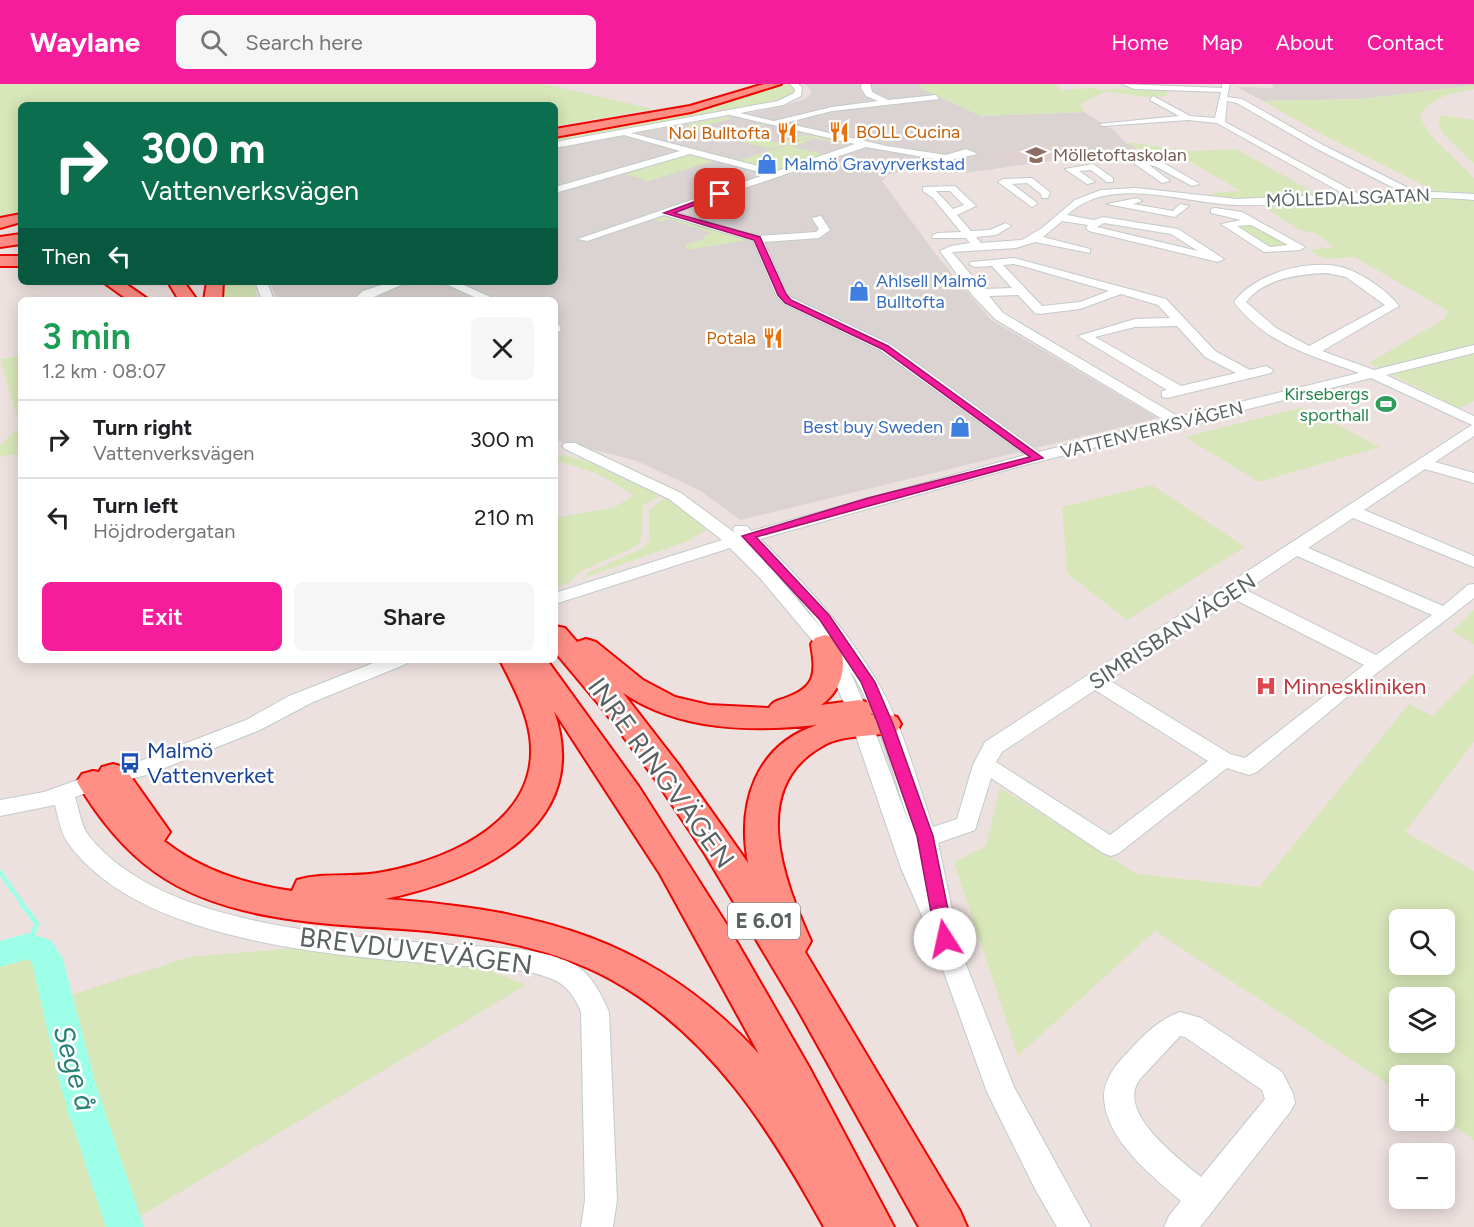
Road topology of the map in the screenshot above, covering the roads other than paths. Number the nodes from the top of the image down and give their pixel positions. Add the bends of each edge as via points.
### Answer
1 (756, 84) edge
2 (776, 84) edge
3 (794, 84) edge
4 (866, 84) edge
5 (1130, 86) edge
6 (1161, 87) junction
7 (1224, 91) edge
8 (936, 97) dead end
9 (886, 102) junction
10 (730, 113) junction
11 (1188, 118) junction
12 (1219, 121) junction
13 (772, 124) junction
14 (1103, 124) dead end
15 (558, 127) edge
16 (558, 132) edge
17 (622, 133) junction
18 (558, 144) edge
19 (865, 144) junction
20 (1318, 146) junction
21 (1287, 147) dead end
22 (1298, 147) dead end
23 (1267, 148) junction
24 (689, 151) junction
25 (960, 156) dead end
26 (779, 174) junction
27 (1124, 179) dead end
28 (1100, 181) junction
29 (1072, 186) dead end
30 (1165, 186) junction
31 (558, 189) edge
32 (1114, 191) junction
33 (1414, 194) junction
34 (1044, 196) junction
35 (1357, 197) junction
36 (1474, 197) edge
37 (1075, 201) junction
38 (1222, 201) junction
39 (1032, 204) junction
40 (1184, 206) junction
41 (1020, 208) dead end
42 (1213, 210) junction
43 (667, 213) junction
44 (950, 214) dead end
45 (817, 218) dead end
46 (1058, 218) junction
47 (18, 219) edge
48 (1251, 222) junction
49 (0, 223) edge
50 (1095, 223) junction
51 (1006, 226) dead end
52 (18, 233) edge
53 (968, 234) junction
54 (0, 236) edge
55 (937, 236) dead end
56 (1033, 238) junction
57 (18, 239) edge
58 (583, 239) dead end
59 (757, 239) junction
60 (0, 242) edge
61 (980, 248) junction
62 (1086, 251) dead end
63 (0, 261) edge
64 (18, 261) edge
65 (994, 262) junction
66 (975, 264) dead end
67 (116, 285) edge
68 (393, 285) edge
69 (454, 285) edge
70 (1119, 290) junction
71 (1020, 291) junction
72 (977, 293) junction
73 (135, 297) edge
74 (363, 297) edge
75 (484, 297) edge
76 (1180, 322) junction
77 (1474, 349) edge
78 (1308, 352) junction
79 (1118, 356) junction
80 (1079, 364) junction
81 (1266, 370) dead end
82 (1248, 374) junction
83 (1373, 374) junction
84 (1179, 391) junction
85 (1158, 396) dead end
86 (1474, 421) edge
87 (1179, 423) junction
88 (1474, 429) edge
89 (562, 444) edge
90 (1038, 458) junction
91 (1423, 463) junction
92 (1474, 478) edge
93 (1352, 511) junction
94 (739, 538) junction
95 (1295, 549) junction
96 (1474, 562) edge
97 (1474, 589) edge
98 (1233, 591) junction
99 (558, 598) edge
100 (1445, 614) junction
101 (558, 620) edge
102 (558, 637) edge
103 (825, 644) junction
104 (391, 663) edge
105 (516, 663) edge
106 (534, 663) edge
107 (1378, 664) junction
108 (1096, 681) junction
109 (737, 717) junction
110 (871, 717) junction
111 (1223, 760) junction
112 (984, 765) junction
113 (89, 783) junction
114 (0, 799) edge
115 (0, 808) edge
116 (925, 836) junction
117 (902, 838) junction
118 (945, 939) junction
119 (865, 1091) junction
120 (1202, 1198) junction
121 (597, 1227) edge
122 (849, 1227) edge
123 (871, 1227) edge
124 (944, 1227) edge
125 (1075, 1227) edge
126 (1180, 1227) edge

1 - 15 highway via 674,107
2 - 16 highway via 691,109
3 - 10 street via 800,89 788,100
4 - 9 street via 869,94
5 - 6 street
6 - 7 street
6 - 11 street via 1170,92 1168,96 1154,98
7 - 12 street
7 - 20 street
8 - 9 street
9 - 13 street via 827,109
10 - 13 street
10 - 17 street
11 - 12 street
11 - 14 street
12 - 23 street
13 - 19 street
17 - 18 street
17 - 24 street
19 - 25 street via 946,158
19 - 26 street
20 - 22 street
20 - 33 street
21 - 23 street
23 - 35 street
24 - 26 street
24 - 31 street
26 - 43 street
27 - 28 street
28 - 29 street
28 - 32 street
30 - 30 street, MÖLLEDALSGATAN via 1195,184 1157,163 1138,162
30 - 32 street, MÖLLEDALSGATAN
30 - 38 street, MÖLLEDALSGATAN
32 - 37 street, MÖLLEDALSGATAN
33 - 35 street, MÖLLEDALSGATAN
33 - 36 street, MÖLLEDALSGATAN
34 - 37 street
34 - 39 street
34 - 39 street via 1047,194 1029,180 1003,182
35 - 38 street, MÖLLEDALSGATAN
37 - 46 street, MÖLLEDALSGATAN
38 - 42 street
39 - 41 street
40 - 40 street, MÖLLEDALSGATAN via 1144,201 1112,204 1175,214
40 - 42 street, MÖLLEDALSGATAN
42 - 48 street, MÖLLEDALSGATAN via 1238,214
43 - 58 street
43 - 59 street
44 - 53 street
45 - 59 street via 825,230 822,234
46 - 50 street
46 - 56 street, MÖLLEDALSGATAN
47 - 49 highway
48 - 48 street, MÖLLEDALSGATAN via 1278,235 1300,247 1268,250 1226,224
50 - 50 street via 1092,228 1218,259 1174,231 1103,220
51 - 53 street via 992,233
52 - 54 highway
53 - 55 street
53 - 61 street
56 - 61 street, MÖLLEDALSGATAN
56 - 62 street, MÖLLEDALSGATAN
57 - 60 highway
59 - 90 street via 788,301 885,348
61 - 72 street, MÖLLEDALSGATAN via 944,252
63 - 64 highway
65 - 66 street
65 - 70 street via 1014,261
65 - 71 street
67 - 73 highway
68 - 74 street
69 - 75 street
70 - 71 street via 1091,303 1039,310
70 - 76 street via 1162,302
71 - 72 street
72 - 80 street via 999,316
76 - 79 street via 1137,323 1085,335
76 - 82 street via 1210,354
77 - 83 street, VATTENVERKSVÄGEN
78 - 78 street via 1273,334 1241,304 1241,299 1275,276 1339,270 1393,306
78 - 83 street
79 - 80 street
79 - 84 street
80 - 87 street
81 - 82 street
82 - 84 street
83 - 86 street
83 - 87 street, VATTENVERKSVÄGEN
84 - 85 street
87 - 90 street, VATTENVERKSVÄGEN
88 - 91 street, SIMRISBANVÄGEN
89 - 94 street via 675,496
90 - 94 street, VATTENVERKSVÄGEN
91 - 92 street
91 - 93 street, SIMRISBANVÄGEN
93 - 95 street, SIMRISBANVÄGEN
93 - 96 street
94 - 99 street, VATTENVERKSVÄGEN
94 - 103 street
94 - 110 street via 824,617 862,672
95 - 98 street, SIMRISBANVÄGEN
95 - 100 street
97 - 100 street
98 - 107 street
98 - 108 street, SIMRISBANVÄGEN
100 - 107 street
101 - 109 highway via 601,662 645,694 688,711
102 - 119 highway, INRE RINGVÄGEN / E 6.01 via 620,709 697,816
103 - 109 highway via 830,671 818,694 785,709
103 - 110 street
104 - 113 street via 306,697 253,725 139,770
105 - 113 highway via 533,696 546,742 546,763 537,798 503,837 470,859 404,883 365,890 303,890 243,877 195,859 157,836 129,802
106 - 123 highway, INRE RINGVÄGEN / E 6.01 via 640,810 731,965
107 - 111 street via 1249,767
108 - 111 street
108 - 112 street, SIMRISBANVÄGEN via 993,747
109 - 110 highway
110 - 116 street
110 - 117 street
110 - 119 highway via 809,740 786,759 763,792 761,829 772,891
111 - 112 street via 1111,848
112 - 116 street, SIMRISBANVÄGEN via 967,824 951,832
113 - 114 street
113 - 115 street via 47,799
113 - 121 street, BREVDUVEVÄGEN via 63,813 82,846 113,874 162,904 238,928 530,963 564,972 589,994 595,1012 600,1176
113 - 122 highway via 140,844 194,880 255,898 319,909 475,922 583,950 669,995 726,1046 782,1114
116 - 117 street, SIMRISBANVÄGEN
116 - 118 street
117 - 118 street
118 - 125 street via 1001,1092
119 - 124 highway, INRE RINGVÄGEN / E 6.01
120 - 120 street via 1280,1103 1279,1093 1272,1081 1191,1026 1180,1024 1170,1028 1121,1082 1117,1098 1135,1136 1146,1149
120 - 126 street

